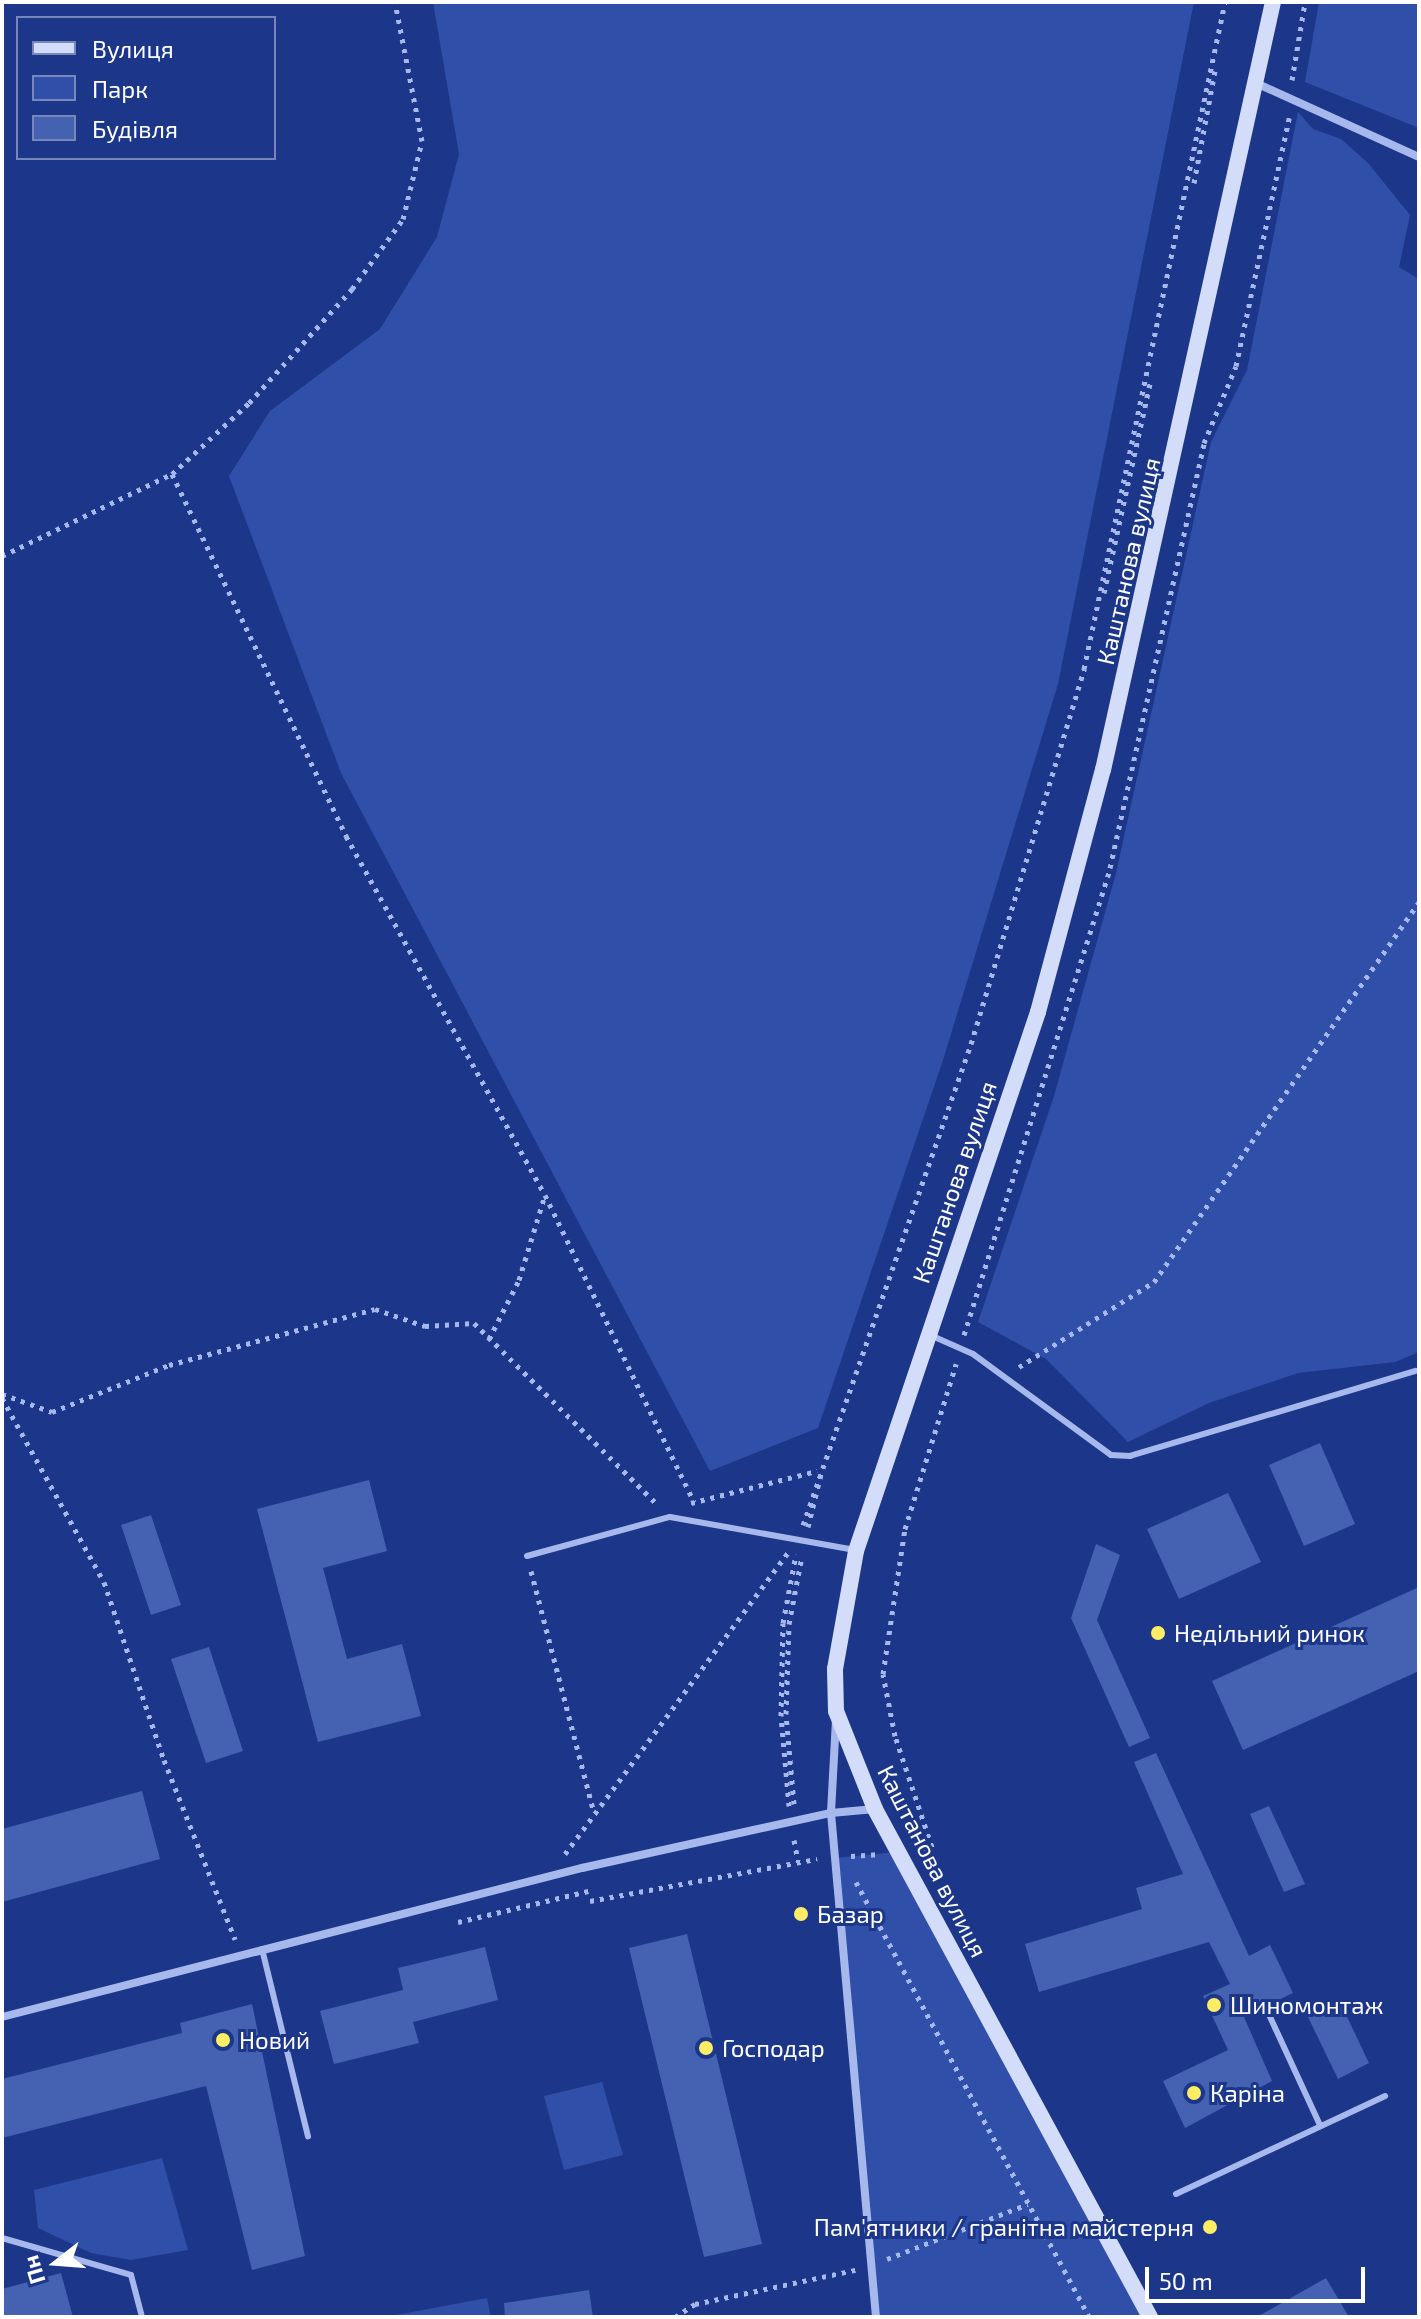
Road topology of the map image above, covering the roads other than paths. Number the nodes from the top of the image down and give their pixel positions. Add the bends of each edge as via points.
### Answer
1 (1273, 2) edge
2 (1258, 84) junction
3 (1419, 157) edge
4 (927, 1334) junction
5 (1416, 1371) dead end
6 (856, 1551) junction
7 (527, 1556) road end
8 (836, 1711) junction
9 (875, 1809) junction
10 (831, 1813) junction
11 (262, 1949) junction
12 (1265, 2006) dead end
13 (2, 2017) edge
14 (1385, 2096) dead end
15 (1320, 2125) junction
16 (308, 2136) dead end
17 (1176, 2194) dead end
18 (2, 2238) edge
19 (142, 2317) edge
20 (876, 2317) edge
21 (1150, 2317) edge

1 - 2 main road, Каштанова вулиця
2 - 3 street
2 - 4 main road, Каштанова вулиця via 1103,770 1038,1012
4 - 5 lane via 1003,1376 1111,1455 1130,1456
4 - 6 main road, Каштанова вулиця
6 - 7 lane via 670,1517
6 - 8 main road, Каштанова вулиця via 837,1643
8 - 9 main road, Каштанова вулиця
8 - 10 street
9 - 10 street
9 - 21 main road, Каштанова вулиця
10 - 11 street
10 - 20 street
11 - 13 street
11 - 16 lane
12 - 15 lane
14 - 15 lane
15 - 17 lane
18 - 19 lane via 131,2275

